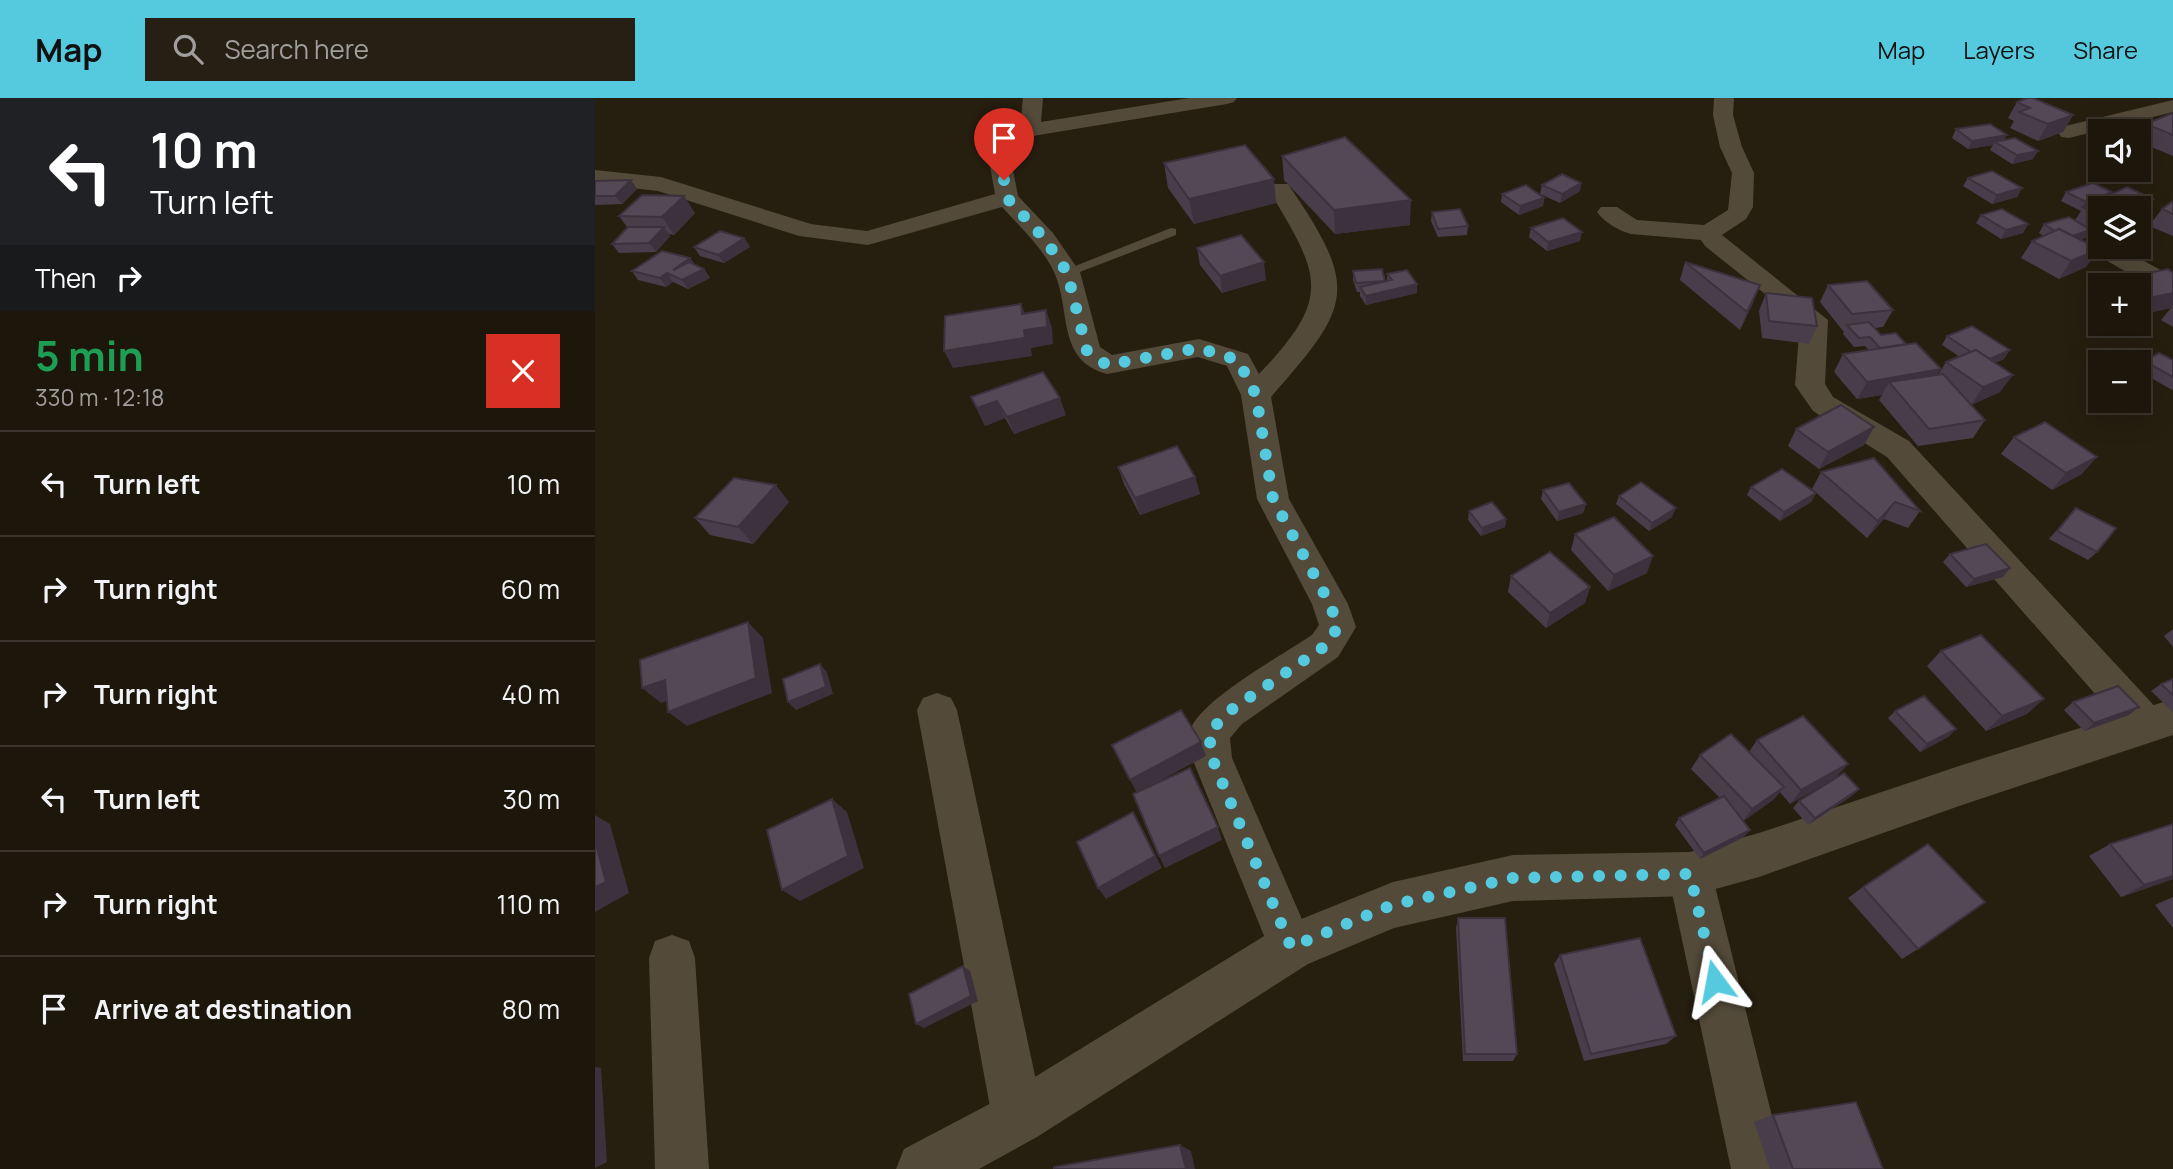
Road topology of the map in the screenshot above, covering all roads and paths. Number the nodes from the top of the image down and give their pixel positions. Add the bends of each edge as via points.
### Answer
1 (1033, 98) edge
2 (1227, 98) edge
3 (1724, 98) edge
4 (2173, 106) edge
5 (1030, 130) junction
6 (2069, 132) edge
7 (595, 177) edge
8 (1280, 189) dead end
9 (1007, 198) junction
10 (1609, 212) dead end
11 (1171, 232) dead end
12 (1709, 233) junction
13 (2124, 259) edge
14 (1067, 272) junction
15 (2170, 283) edge
16 (1256, 395) junction
17 (937, 710) dead end
18 (2159, 721) edge
19 (1690, 874) junction
20 (1291, 947) junction
21 (672, 958) dead end
22 (1018, 1118) junction
23 (682, 1169) edge
24 (923, 1169) edge
25 (1758, 1169) edge

1 - 5 street
2 - 5 street
3 - 12 street via 1731,147 1744,173 1741,207 1738,214
4 - 6 street
5 - 9 street via 1007,134 997,143
7 - 9 street via 661,184 808,231 868,238
8 - 16 street via 1314,247 1326,278 1325,307 1308,335
9 - 14 street via 1044,238
10 - 12 street via 1631,227
11 - 14 lane
12 - 18 street via 1814,320 1810,384 1823,404 1898,449
13 - 15 street
14 - 16 street via 1087,351 1107,365 1199,348 1238,360
16 - 20 street via 1273,499 1338,627 1325,646 1228,712 1209,733 1212,758
17 - 22 street
18 - 19 street
19 - 20 street via 1513,878 1392,905
19 - 25 street
20 - 22 street
21 - 23 street
22 - 24 street

